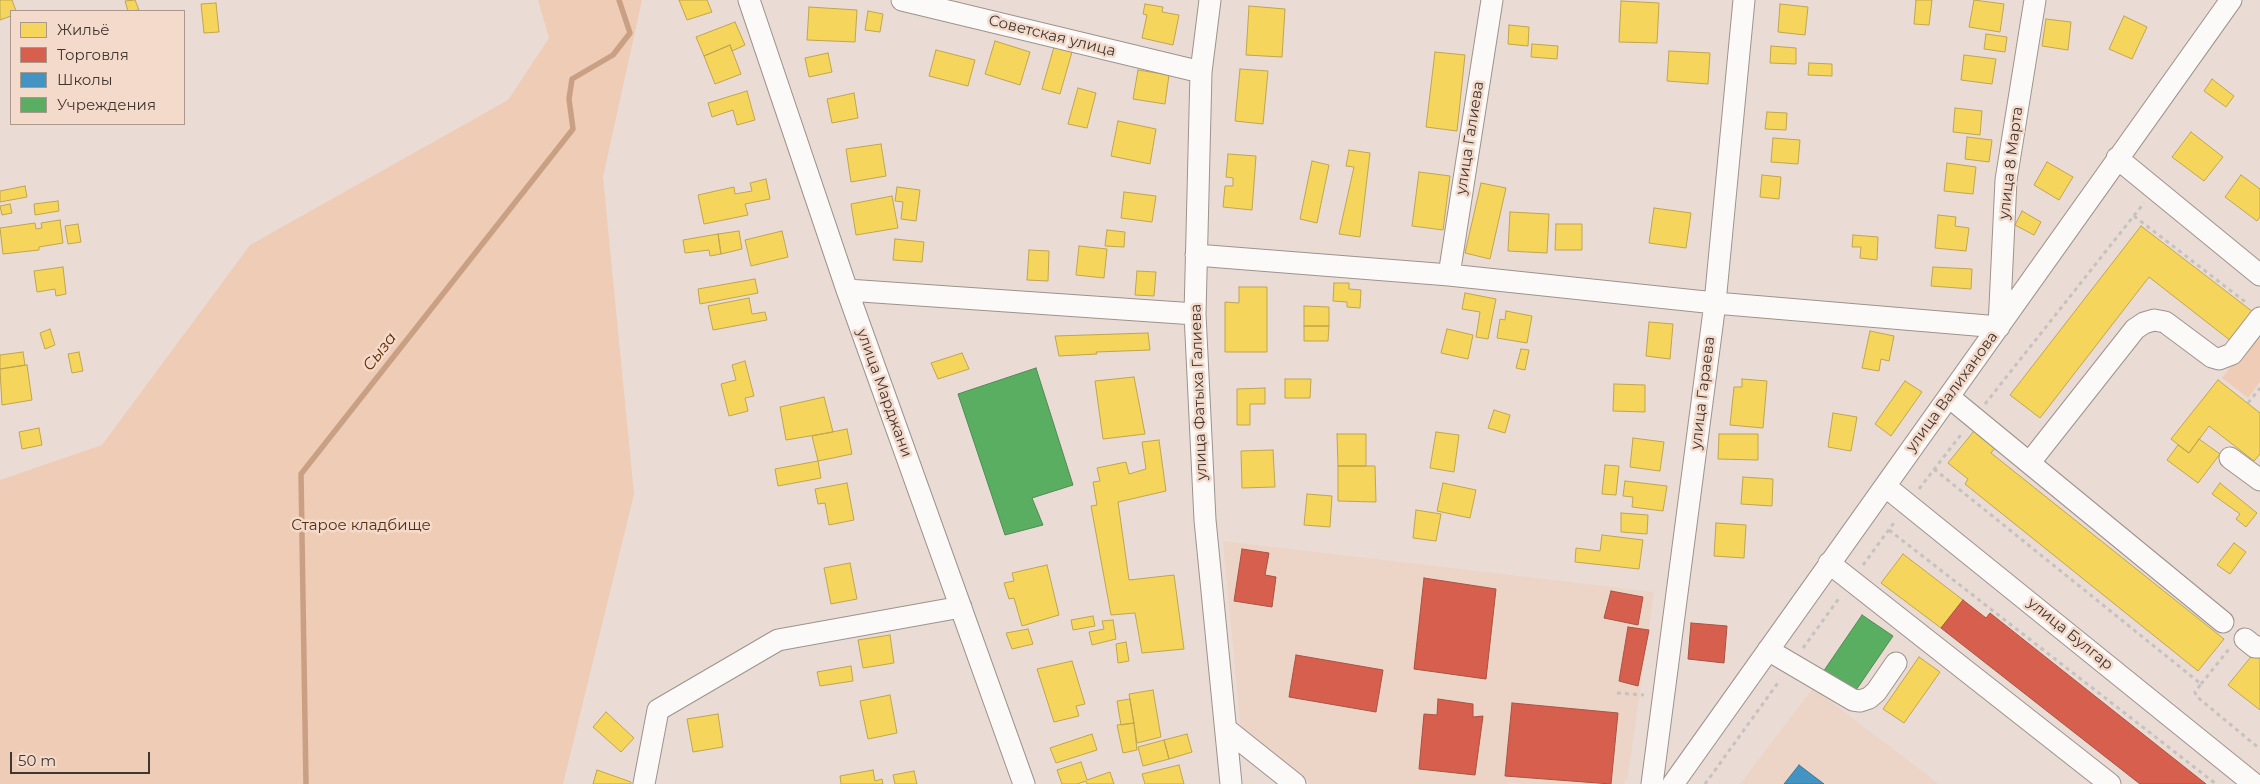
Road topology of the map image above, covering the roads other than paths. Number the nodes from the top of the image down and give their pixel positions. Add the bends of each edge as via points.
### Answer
1 (749, 0) edge
2 (902, 0) edge
3 (1210, 0) edge
4 (1492, 0) edge
5 (1744, 0) edge
6 (2035, 0) edge
7 (2231, 0) edge
8 (1201, 72) junction
9 (2117, 158) junction
10 (1196, 255) junction
11 (2260, 274) edge
12 (1449, 276) junction
13 (848, 290) junction
14 (1715, 303) junction
15 (2256, 313) edge
16 (1195, 314) junction
17 (1999, 327) junction
18 (1948, 397) junction
19 (2230, 458) dead end
20 (2030, 462) junction
21 (2260, 480) edge
22 (1885, 486) junction
23 (1830, 564) junction
24 (962, 607) junction
25 (2223, 622) dead end
26 (1768, 650) junction
27 (1896, 663) dead end
28 (1226, 729) junction
29 (644, 784) edge
30 (1024, 784) edge
31 (1231, 784) edge
32 (1295, 784) edge
33 (1652, 784) edge
34 (1674, 784) edge
35 (2110, 784) edge
36 (2254, 784) edge

1 - 13 street, улица Марджани
2 - 8 street, Советская улица
3 - 8 street, улица Фатыха Галиева
4 - 12 street, улица Галиева
5 - 14 street, улица Гараева
6 - 17 street, улица 8 Марта via 2006,180
7 - 9 street, улица Валиханова
8 - 10 street, улица Фатыха Галиева
9 - 11 street
9 - 17 street, улица Валиханова
10 - 12 street
10 - 16 street, улица Фатыха Галиева
12 - 14 street
13 - 16 street
13 - 24 street, улица Марджани
14 - 17 street
14 - 33 street, улица Гараева
15 - 20 street via 2232,354 2219,359 2165,322 2154,320 2144,323 2135,329
16 - 28 street, улица Фатыха Галиева via 1205,520
17 - 18 street, улица Валиханова
18 - 20 street
18 - 22 street, улица Валиханова
19 - 21 street
20 - 25 street
22 - 23 street, улица Валиханова
22 - 36 street, улица Булгар
23 - 26 street, улица Валиханова
23 - 35 street
24 - 29 street via 778,640 658,710
24 - 30 street, улица Марджани
26 - 27 street via 1853,700 1860,701 1876,692
26 - 34 street, улица Валиханова
28 - 31 street, улица Фатыха Галиева
28 - 32 street

